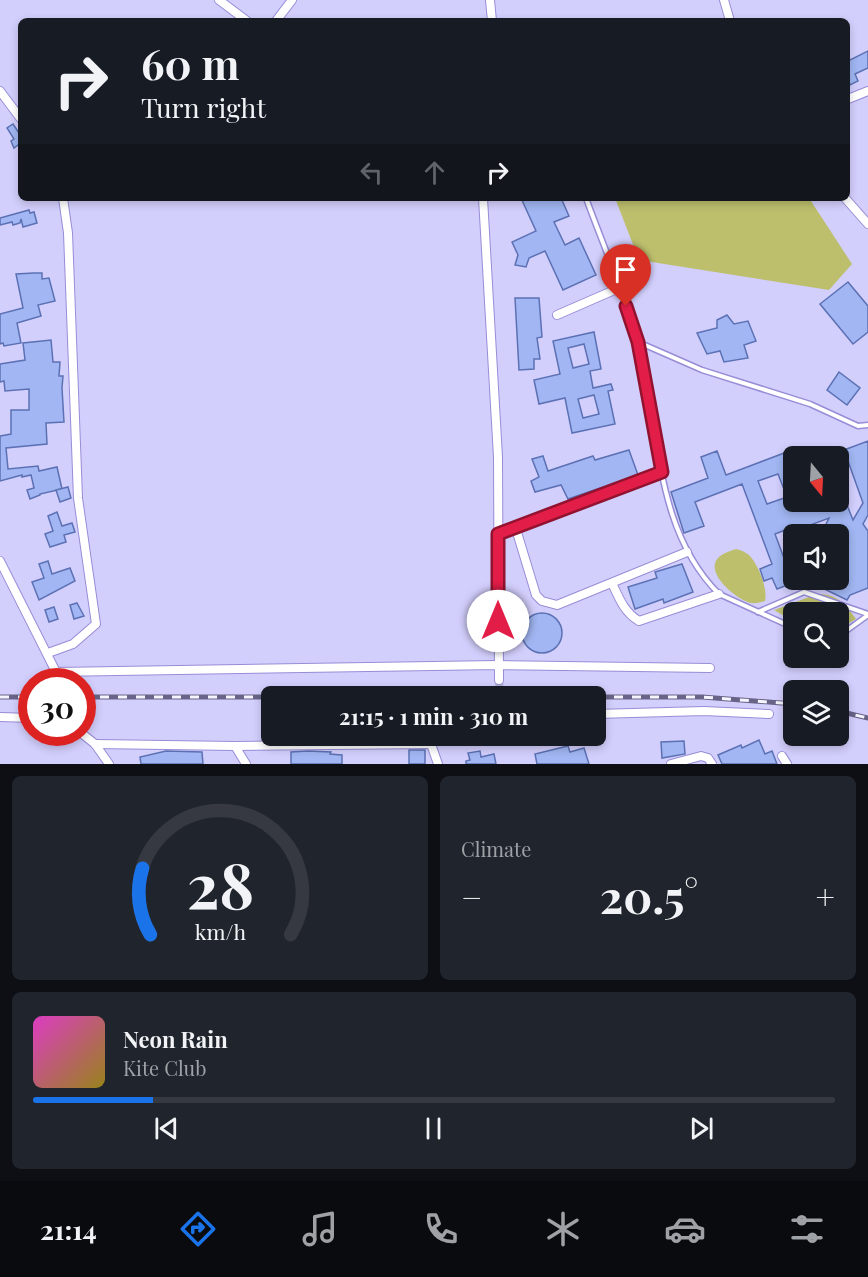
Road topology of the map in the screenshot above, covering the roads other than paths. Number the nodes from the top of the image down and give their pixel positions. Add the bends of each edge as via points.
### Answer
1 (219, 0) edge
2 (292, 0) edge
3 (490, 0) edge
4 (724, 0) edge
5 (243, 18) edge
6 (278, 18) edge
7 (492, 18) edge
8 (729, 18) edge
9 (0, 91) edge
10 (868, 91) edge
11 (850, 98) edge
12 (18, 116) edge
13 (63, 201) edge
14 (483, 201) edge
15 (587, 201) edge
16 (848, 201) edge
17 (868, 224) edge
18 (619, 288) junction
19 (557, 315) dead end
20 (638, 342) junction
21 (868, 425) edge
22 (662, 472) junction
23 (516, 529) junction
24 (498, 534) junction
25 (687, 552) junction
26 (0, 561) edge
27 (612, 583) junction
28 (719, 594) junction
29 (758, 612) junction
30 (868, 614) edge
31 (783, 623) edge
32 (849, 629) edge
33 (48, 653) junction
34 (498, 665) junction
35 (710, 668) dead end
36 (499, 680) tunnel mouth
37 (606, 714) edge
38 (769, 714) dead end
39 (0, 717) edge
40 (18, 718) edge
41 (96, 744) edge
42 (96, 745) edge
43 (235, 746) junction
44 (261, 746) edge
45 (432, 746) edge
46 (782, 756) dead end
47 (109, 764) edge
48 (246, 764) edge
49 (438, 764) edge
50 (671, 764) edge
51 (712, 764) edge
52 (787, 764) edge

1 - 5 street
2 - 6 street
3 - 7 street
4 - 8 street
9 - 12 street
10 - 11 street
13 - 33 street via 78,498 96,624 73,644
14 - 24 street via 498,457
15 - 18 lane
16 - 17 street
18 - 19 street
18 - 20 lane
20 - 21 lane via 702,370 810,404 858,426
20 - 22 lane
22 - 23 street
22 - 25 lane via 668,504
23 - 24 street
23 - 27 street via 536,595 542,601 557,605
24 - 34 street
25 - 27 street
25 - 28 lane
26 - 33 street
27 - 28 street via 621,603 639,621
28 - 29 lane
29 - 30 lane via 804,592
29 - 31 lane
30 - 32 lane
33 - 34 street via 56,672
34 - 35 street
34 - 36 street
37 - 38 street
39 - 40 street
41 - 43 street
42 - 47 street
43 - 44 street
43 - 48 street
45 - 49 street
46 - 52 street
50 - 51 street via 701,756

